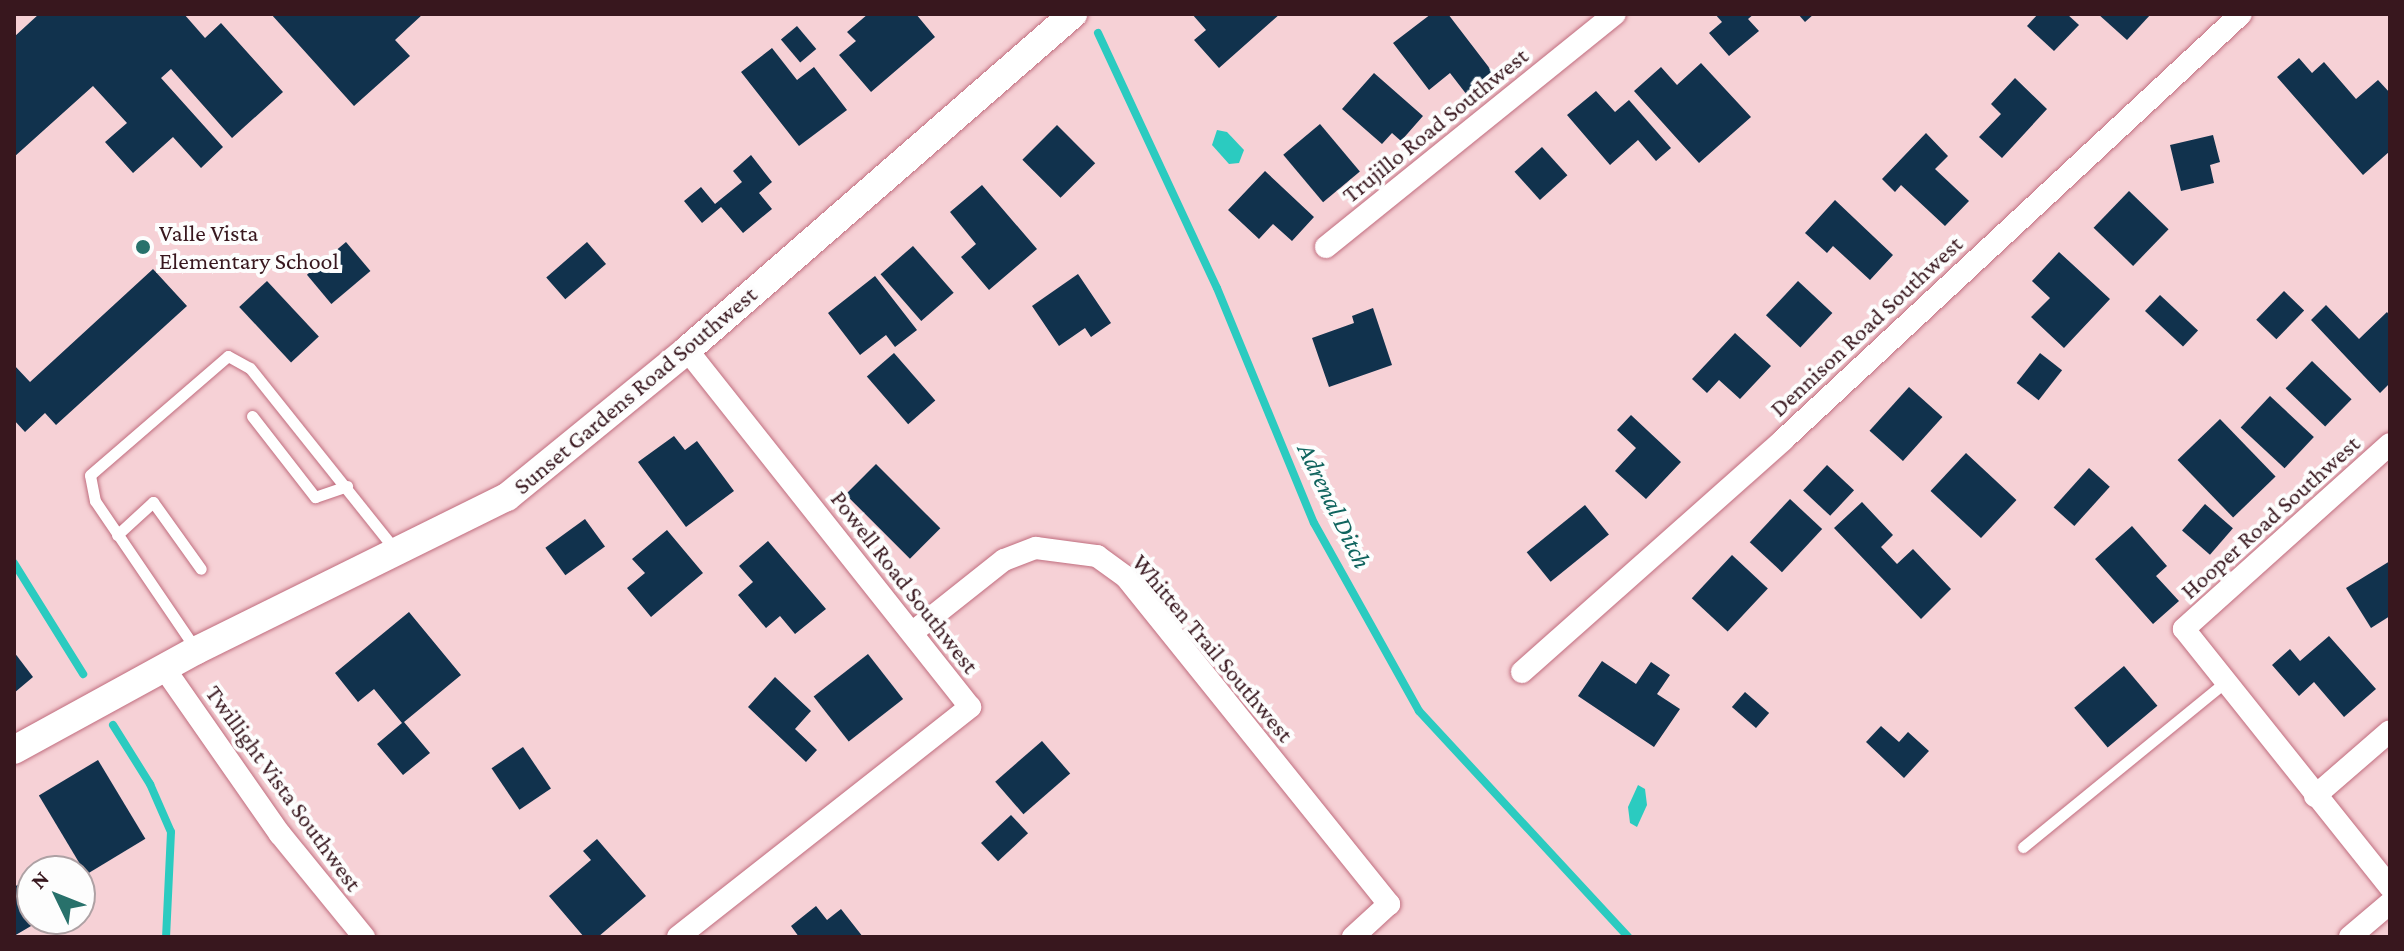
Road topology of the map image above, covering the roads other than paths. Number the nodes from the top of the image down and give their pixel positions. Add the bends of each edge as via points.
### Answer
1 (1073, 14) edge
2 (1615, 14) edge
3 (2241, 14) edge
4 (1326, 247) dead end
5 (687, 350) junction
6 (252, 416) dead end
7 (2390, 444) edge
8 (347, 486) junction
9 (117, 535) junction
10 (397, 552) junction
11 (201, 569) dead end
12 (913, 632) junction
13 (197, 650) junction
14 (157, 672) junction
15 (1522, 672) dead end
16 (2225, 682) junction
17 (2390, 731) edge
18 (14, 750) edge
19 (2315, 796) junction
20 (2023, 847) dead end
21 (2390, 887) edge
22 (2390, 903) edge
23 (364, 937) edge
24 (678, 937) edge
25 (1353, 937) edge
26 (2350, 937) edge

1 - 5 street, Sunset Gardens Road Southwest
2 - 4 street, Trujillo Road Southwest
3 - 15 street, Dennison Road Southwest via 1783,440
5 - 10 street, Sunset Gardens Road Southwest via 507,497
5 - 12 street, Powell Road Southwest
6 - 8 lane via 315,497
7 - 16 street, Hooper Road Southwest via 2184,629
8 - 9 lane via 250,368 228,356 90,475 95,501
8 - 10 lane
9 - 11 lane via 153,502
9 - 13 lane
10 - 13 street, Sunset Gardens Road Southwest
12 - 24 street, Powell Road Southwest via 970,707
12 - 25 street, Whitten Trail Southwest via 1004,560 1036,548 1097,556 1126,577 1389,904
13 - 14 street, Sunset Gardens Road Southwest
14 - 18 street, Sunset Gardens Road Southwest
14 - 23 street, Twillight Vista Southwest
16 - 19 street
16 - 20 lane
17 - 19 street
19 - 21 street
22 - 26 street

